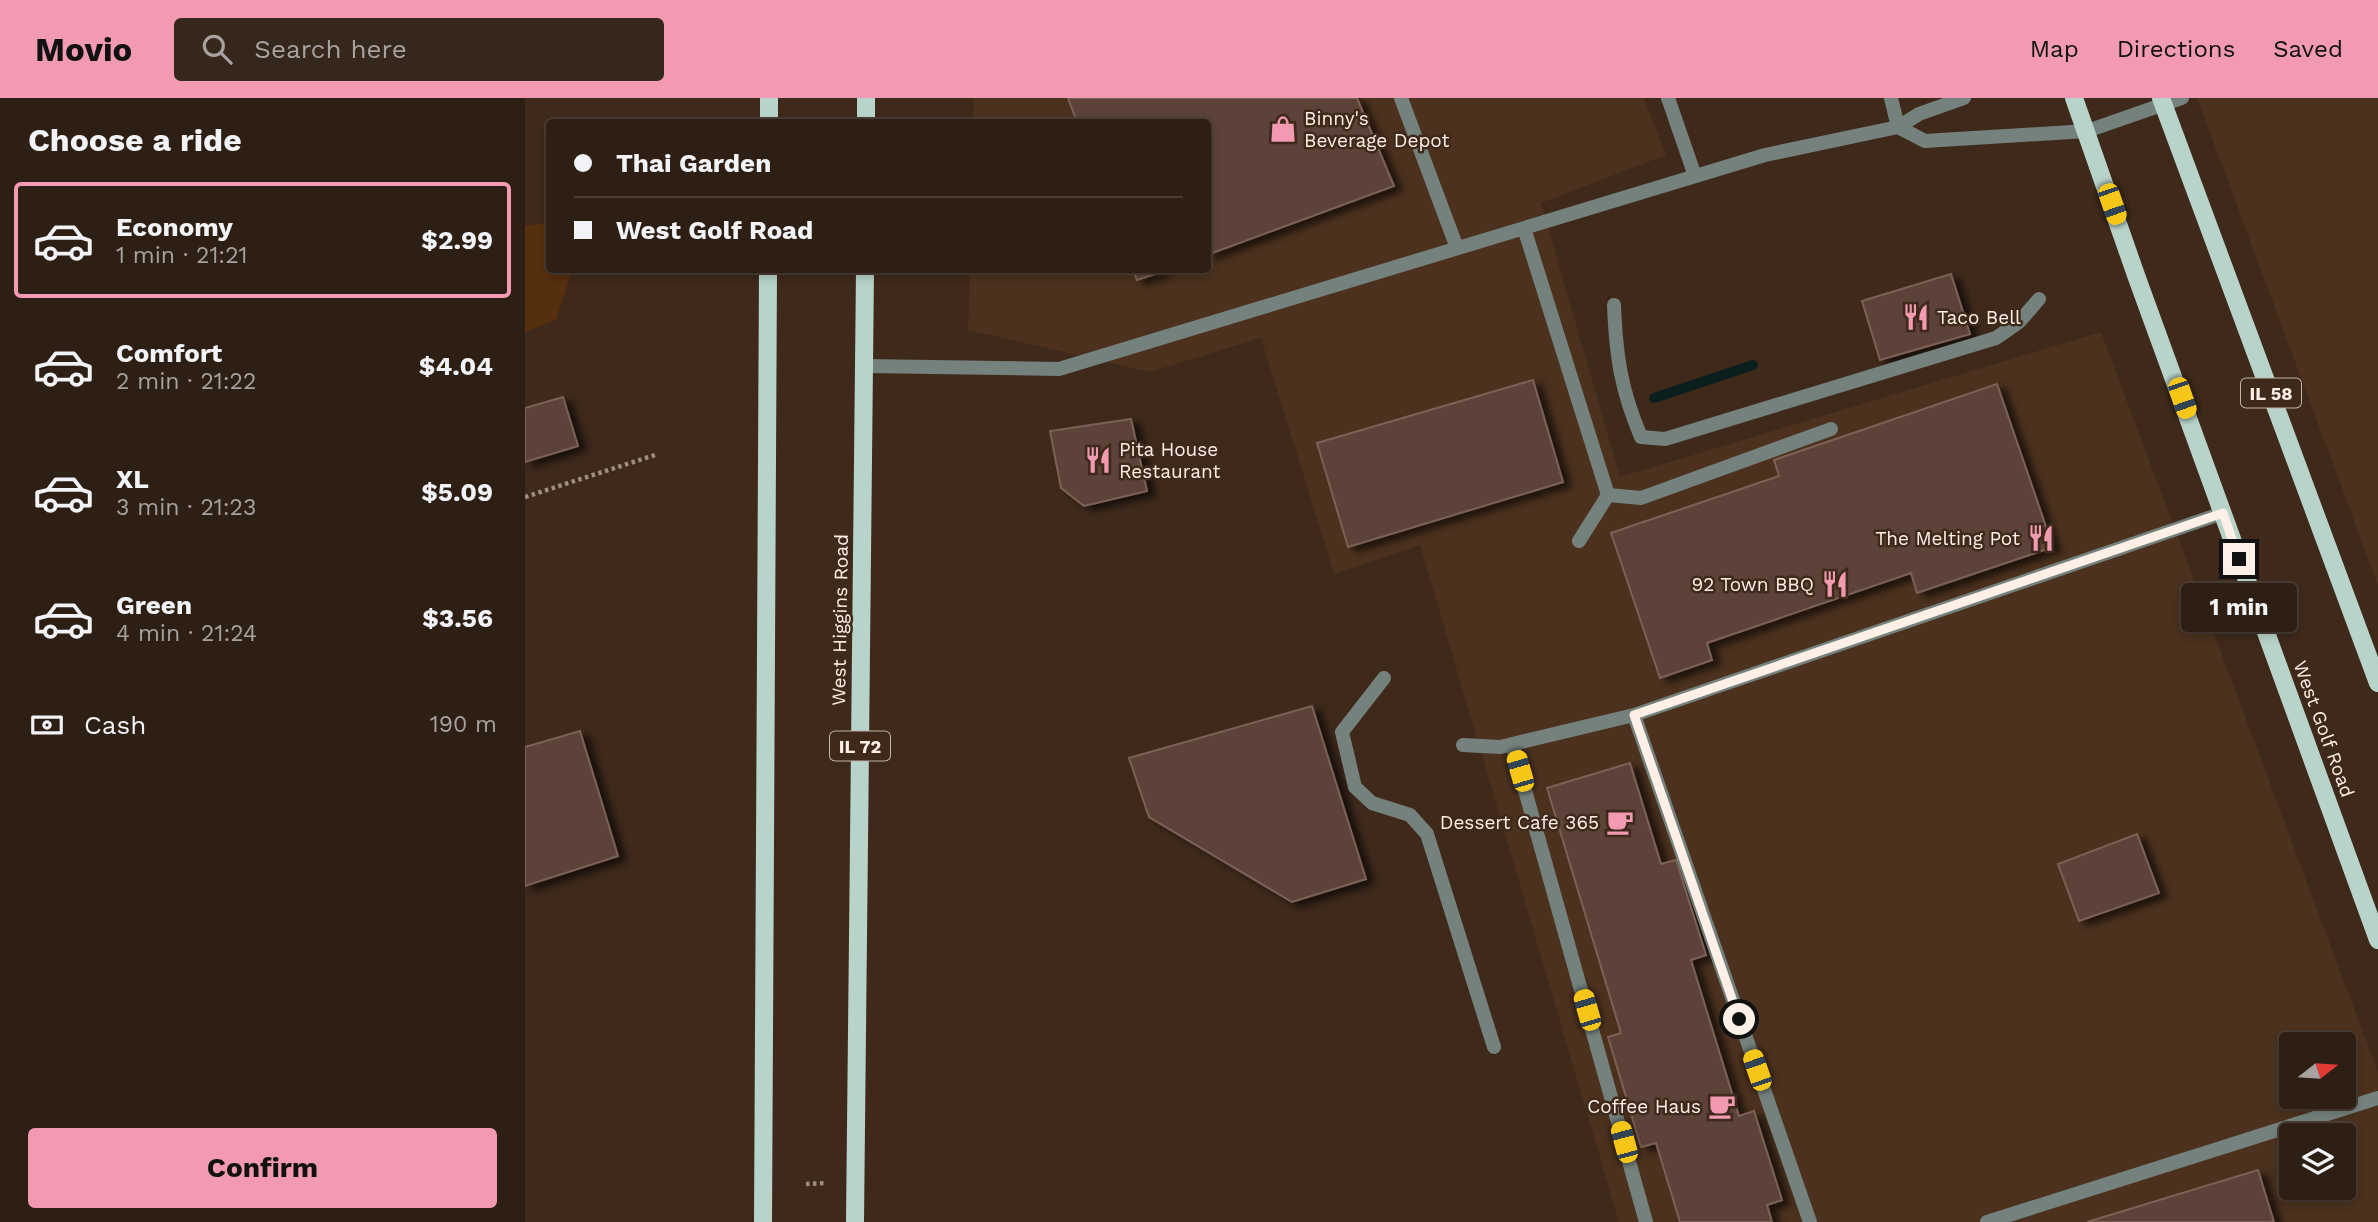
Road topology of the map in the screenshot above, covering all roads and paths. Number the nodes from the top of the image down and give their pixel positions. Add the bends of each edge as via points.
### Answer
1 (769, 98) edge
2 (866, 98) edge
3 (1401, 98) edge
4 (1668, 98) edge
5 (1891, 98) edge
6 (1964, 98) edge
7 (2074, 98) edge
8 (2182, 98) edge
9 (2162, 101) edge
10 (769, 119) edge
11 (866, 119) edge
12 (1898, 127) junction
13 (2087, 131) junction
14 (1695, 176) junction
15 (1524, 228) junction
16 (1457, 248) junction
17 (768, 273) edge
18 (865, 273) edge
19 (2039, 299) dead end
20 (1614, 305) dead end
21 (864, 366) junction
22 (1831, 429) dead end
23 (655, 455) dead end
24 (1608, 495) junction
25 (525, 497) edge
26 (2223, 513) junction
27 (1579, 541) dead end
28 (1384, 678) dead end
29 (2378, 683) edge
30 (1634, 715) junction
31 (1512, 744) junction
32 (1463, 745) dead end
33 (2378, 940) edge
34 (1494, 1047) dead end
35 (2378, 1098) edge
36 (825, 1183) dead end
37 (806, 1184) dead end
38 (764, 1222) edge
39 (855, 1222) edge
40 (1646, 1222) edge
41 (1810, 1222) edge
42 (1987, 1222) edge

1 - 10 main road
2 - 11 main road
3 - 16 street
4 - 14 street
5 - 12 street
6 - 12 street
7 - 13 main road, West Golf Road
8 - 9 street
9 - 13 street
9 - 29 main road, IL 58
12 - 13 street via 1925,141
12 - 14 street via 1765,155
13 - 26 main road, West Golf Road
14 - 15 street
15 - 16 street
15 - 24 street
16 - 21 street via 1059,369
17 - 38 main road
18 - 21 main road, West Higgins Road / IL 72
19 - 20 street via 2019,322 1996,338 1665,439 1641,437 1628,407 1616,350
21 - 39 main road, West Higgins Road / IL 72
22 - 24 street via 1641,498
23 - 25 path
24 - 27 street
26 - 30 street
26 - 33 main road, West Golf Road
28 - 34 street via 1342,732 1355,787 1372,803 1411,815 1427,834
30 - 31 street
30 - 41 street
31 - 32 street
31 - 40 street
35 - 42 street
36 - 37 path

